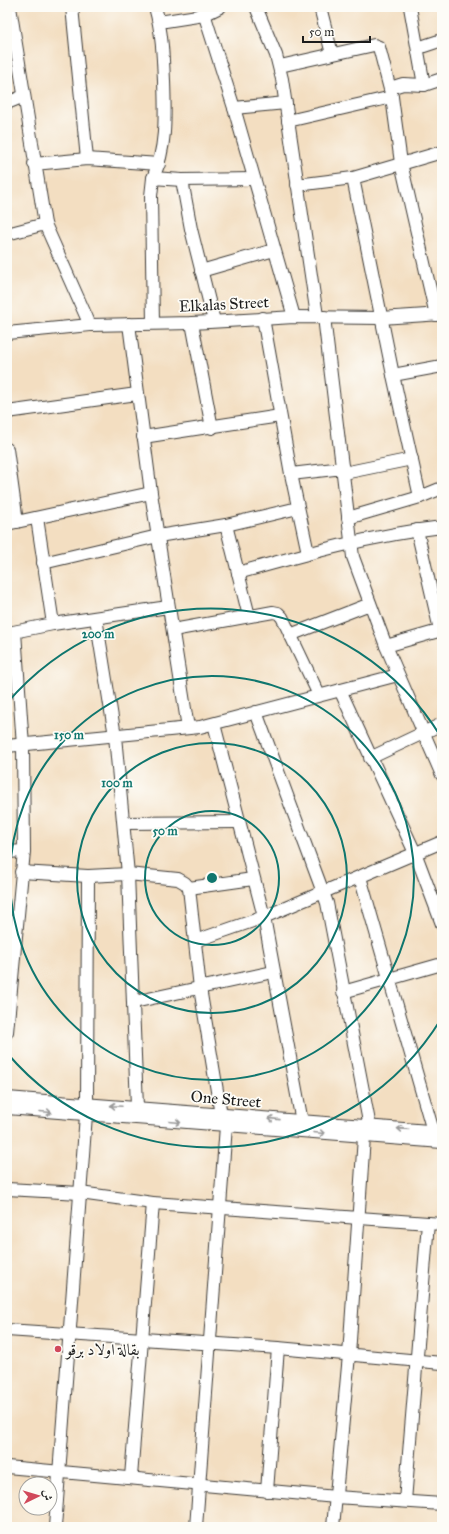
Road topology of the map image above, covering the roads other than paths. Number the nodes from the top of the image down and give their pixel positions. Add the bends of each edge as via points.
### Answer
1 (10, 7) edge
2 (72, 7) edge
3 (155, 7) edge
4 (220, 7) edge
5 (256, 7) edge
6 (320, 7) edge
7 (410, 7) edge
8 (203, 11) edge
9 (159, 22) junction
10 (11, 36) edge
11 (442, 40) edge
12 (418, 48) junction
13 (332, 54) junction
14 (280, 66) junction
15 (442, 78) edge
16 (424, 85) junction
17 (391, 92) junction
18 (24, 96) junction
19 (286, 102) junction
20 (7, 103) edge
21 (234, 108) junction
22 (288, 120) junction
23 (442, 152) edge
24 (87, 159) junction
25 (401, 163) junction
26 (34, 164) junction
27 (159, 164) junction
28 (153, 178) junction
29 (353, 178) junction
30 (254, 179) junction
31 (182, 180) junction
32 (297, 185) junction
33 (45, 224) junction
34 (7, 234) edge
35 (274, 250) junction
36 (201, 272) junction
37 (439, 314) edge
38 (294, 316) junction
39 (320, 316) junction
40 (263, 318) junction
41 (381, 318) junction
42 (192, 322) junction
43 (214, 322) junction
44 (153, 323) junction
45 (129, 324) junction
46 (90, 325) junction
47 (7, 333) edge
48 (442, 366) edge
49 (393, 375) junction
50 (136, 394) junction
51 (7, 412) edge
52 (280, 416) junction
53 (212, 428) junction
54 (143, 437) junction
55 (7, 449) edge
56 (412, 459) junction
57 (344, 470) junction
58 (291, 474) junction
59 (442, 488) edge
60 (151, 493) junction
61 (420, 497) junction
62 (298, 508) junction
63 (36, 518) junction
64 (348, 518) junction
65 (12, 523) edge
66 (226, 525) junction
67 (442, 527) edge
68 (417, 530) junction
69 (158, 536) junction
70 (351, 543) junction
71 (308, 554) junction
72 (43, 563) junction
73 (238, 574) junction
74 (370, 604) junction
75 (168, 606) junction
76 (249, 616) junction
77 (96, 618) junction
78 (53, 624) junction
79 (173, 630) junction
80 (441, 630) edge
81 (11, 633) edge
82 (290, 635) junction
83 (386, 646) junction
84 (398, 675) junction
85 (340, 690) junction
86 (319, 695) junction
87 (256, 712) junction
88 (214, 724) junction
89 (442, 724) edge
90 (188, 728) junction
91 (423, 733) junction
92 (115, 736) junction
93 (7, 746) edge
94 (23, 746) junction
95 (370, 758) junction
96 (442, 775) edge
97 (238, 822) junction
98 (124, 823) junction
99 (442, 842) edge
100 (24, 851) junction
101 (7, 852) edge
102 (416, 855) junction
103 (21, 872) junction
104 (128, 874) junction
105 (88, 876) junction
106 (360, 877) junction
107 (253, 879) junction
108 (189, 888) junction
109 (323, 892) junction
110 (264, 917) junction
111 (442, 924) edge
112 (195, 941) junction
113 (442, 964) edge
114 (273, 972) junction
115 (389, 978) junction
116 (200, 988) junction
117 (343, 992) junction
118 (134, 1002) junction
119 (7, 1032) edge
120 (7, 1098) edge
121 (136, 1107) junction
122 (7, 1108) edge
123 (86, 1110) junction
124 (221, 1115) junction
125 (241, 1121) junction
126 (302, 1122) junction
127 (226, 1126) junction
128 (367, 1132) junction
129 (437, 1132) edge
130 (442, 1142) edge
131 (7, 1189) edge
132 (80, 1193) junction
133 (153, 1203) junction
134 (221, 1208) junction
135 (359, 1218) junction
136 (428, 1223) junction
137 (442, 1224) edge
138 (7, 1330) edge
139 (70, 1335) junction
140 (144, 1340) junction
141 (211, 1343) junction
142 (278, 1348) junction
143 (349, 1355) junction
144 (416, 1361) junction
145 (442, 1363) edge
146 (7, 1467) edge
147 (58, 1471) junction
148 (131, 1478) junction
149 (199, 1485) junction
150 (267, 1491) junction
151 (336, 1497) junction
152 (405, 1501) junction
153 (442, 1504) edge
154 (55, 1527) edge
155 (196, 1527) edge
156 (333, 1527) edge

1 - 10 street
2 - 24 street
3 - 9 street
4 - 8 street
5 - 14 street
6 - 13 street
7 - 12 street
8 - 9 street
8 - 21 street
9 - 27 street via 163,44 165,103
10 - 18 street
11 - 12 street
12 - 16 street
13 - 14 street
13 - 17 street via 377,45
14 - 19 street
15 - 16 street
16 - 17 street via 403,84
17 - 22 street
17 - 25 street
18 - 20 street
18 - 26 street
19 - 21 street
19 - 22 street
21 - 30 street
22 - 32 street
23 - 25 street
24 - 26 street
24 - 27 street
25 - 29 street
25 - 37 street
26 - 33 street
27 - 28 street
28 - 31 street
28 - 44 street
29 - 32 street
29 - 41 street
30 - 31 street
30 - 35 street
31 - 36 street
32 - 39 street
33 - 34 street
33 - 46 street
35 - 36 street
35 - 38 street
36 - 43 street
37 - 41 street, Elkalas Street
38 - 39 street, Elkalas Street
38 - 40 street, Elkalas Street
39 - 41 street, Elkalas Street
39 - 57 street
40 - 43 street, Elkalas Street
40 - 52 street
41 - 49 street
42 - 43 street, Elkalas Street
42 - 44 street, Elkalas Street
42 - 53 street
44 - 45 street, Elkalas Street
45 - 46 street, Elkalas Street
45 - 50 street
46 - 47 street, Elkalas Street
48 - 49 street
49 - 56 street
50 - 51 street
50 - 54 street
52 - 53 street
52 - 58 street
53 - 54 street
54 - 60 street
55 - 65 street
56 - 57 street
56 - 61 street
57 - 58 street
57 - 64 street
58 - 62 street
59 - 61 street
60 - 63 street
60 - 69 street
61 - 64 street
62 - 66 street
62 - 71 street
63 - 65 street
63 - 72 street
64 - 70 street
66 - 69 street
66 - 73 street
67 - 68 street
68 - 70 street
68 - 80 street
69 - 72 street
69 - 75 street
70 - 71 street
70 - 74 street via 353,557
71 - 73 street
72 - 78 street
73 - 76 street
74 - 82 street
74 - 83 street
75 - 77 street
75 - 79 street
76 - 79 street
76 - 82 street via 278,613
77 - 78 street
77 - 92 street
78 - 81 street
79 - 90 street
80 - 83 street
81 - 94 street
82 - 86 street
83 - 84 street
84 - 85 street
84 - 91 street
85 - 86 street
85 - 95 street
86 - 87 street
87 - 88 street
87 - 109 street
88 - 90 street
88 - 97 street
89 - 91 street
90 - 92 street
91 - 95 street
91 - 96 street
92 - 94 street
92 - 98 street
93 - 94 street
94 - 100 street
95 - 102 street
97 - 98 street
97 - 107 street
98 - 104 street
99 - 102 street
100 - 101 street
100 - 103 street
102 - 106 street
102 - 111 street
103 - 105 street
103 - 119 street
104 - 105 street
104 - 108 street via 178,879
104 - 118 street
105 - 123 street
106 - 109 street
106 - 115 street
107 - 108 street
107 - 110 street
108 - 112 street
109 - 110 street
109 - 117 street
110 - 112 street
110 - 114 street
112 - 116 street
113 - 115 street
114 - 116 street
114 - 126 street
115 - 117 street
115 - 129 street
116 - 118 street
116 - 124 street
117 - 128 street
118 - 121 street
120 - 123 street, One Street
121 -> 123 street, One Street
121 - 124 street, One Street
122 -> 123 street, One Street
123 -> 127 street, One Street
123 - 132 street
124 - 125 street, One Street
126 -> 125 street, One Street
125 - 127 street, One Street
125 -> 128 street, One Street
126 - 128 street, One Street
127 - 134 street
129 -> 128 street, One Street
128 - 130 street, One Street
128 - 135 street
131 - 132 street
132 - 133 street
132 - 139 street
133 - 134 street
133 - 140 street
134 - 135 street
134 - 141 street
135 - 136 street
135 - 143 street
136 - 137 street
136 - 144 street
138 - 139 street
139 - 140 street
139 - 147 street
140 - 141 street
140 - 148 street
141 - 142 street
141 - 149 street
142 - 143 street
142 - 150 street
143 - 144 street
143 - 151 street
144 - 145 street
144 - 152 street
146 - 147 street
147 - 148 street
147 - 154 street
148 - 149 street
149 - 150 street
149 - 155 street
150 - 151 street
151 - 152 street
151 - 156 street
152 - 153 street

